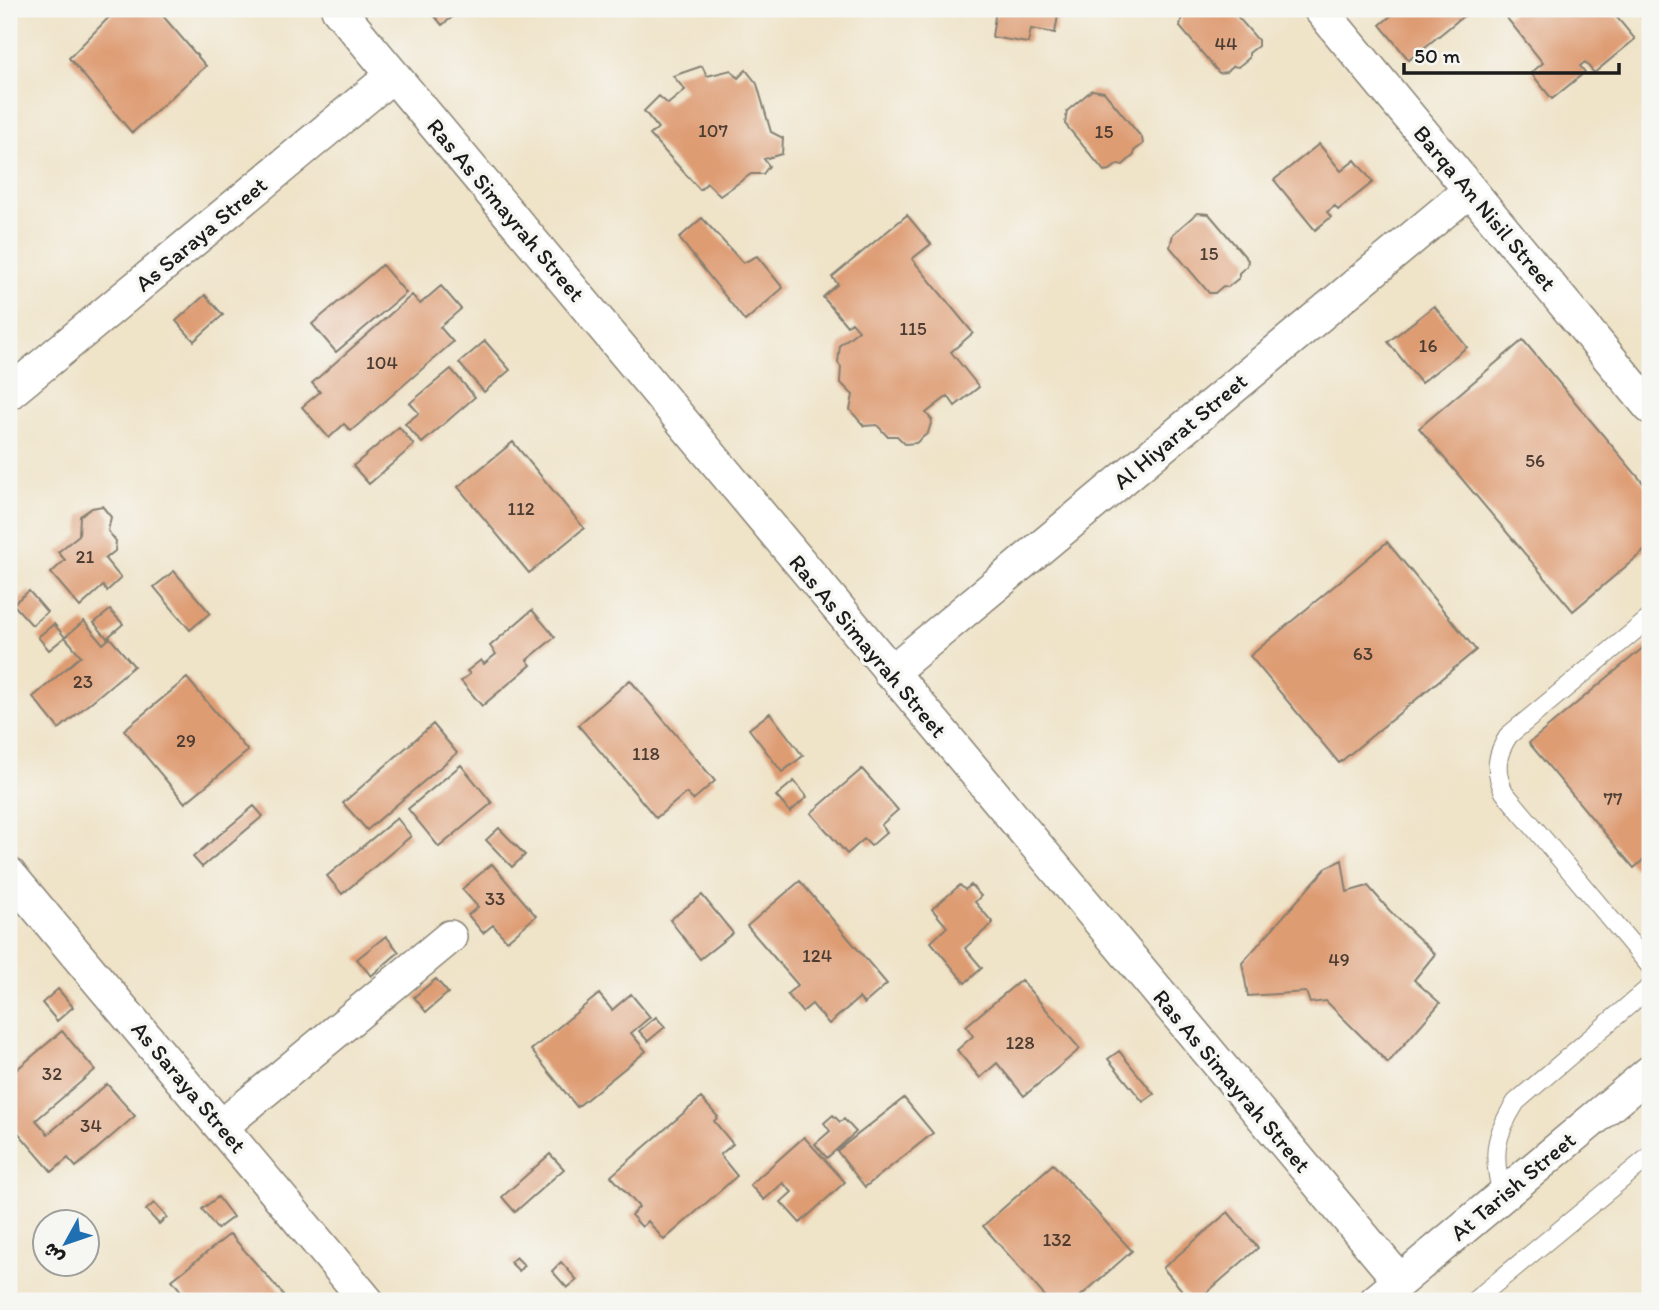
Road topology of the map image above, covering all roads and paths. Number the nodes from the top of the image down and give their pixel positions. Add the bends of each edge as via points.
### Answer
1 (338, 9) edge
2 (1320, 9) edge
3 (393, 75) junction
4 (1470, 190) junction
5 (9, 393) edge
6 (1650, 407) edge
7 (1650, 618) edge
8 (890, 673) junction
9 (9, 874) edge
10 (450, 937) dead end
11 (1650, 967) edge
12 (1650, 987) edge
13 (1650, 1072) edge
14 (222, 1126) junction
15 (1650, 1156) edge
16 (1502, 1195) junction
17 (1388, 1291) edge
18 (367, 1301) edge
19 (1474, 1301) edge

1 - 3 street, Ras As Simayrah Street
2 - 4 street, Barqa An Nisil Street
3 - 5 street, As Saraya Street
3 - 8 street, Ras As Simayrah Street
4 - 6 street, Barqa An Nisil Street
4 - 8 street, Al Hiyarat Street
7 - 11 lane via 1509,735 1497,769 1504,792
8 - 17 street, Ras As Simayrah Street
9 - 14 street, As Saraya Street
10 - 14 street
12 - 16 lane via 1516,1102 1503,1122 1496,1146
13 - 16 street, At Tarish Street
14 - 18 street, As Saraya Street
15 - 19 lane
16 - 17 street, At Tarish Street

